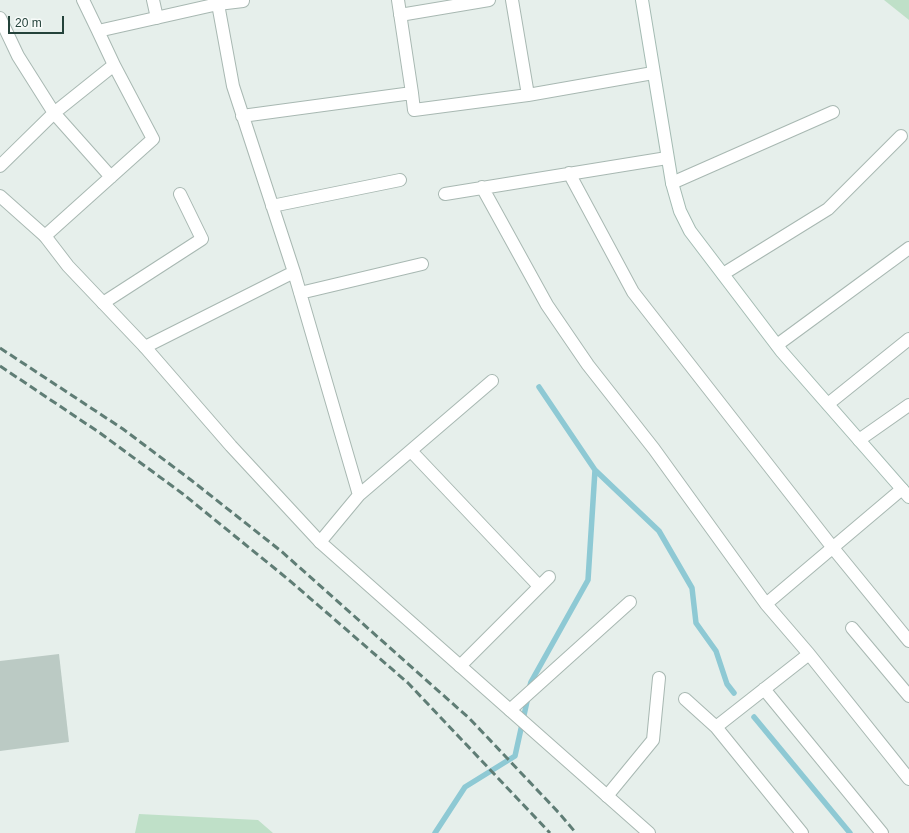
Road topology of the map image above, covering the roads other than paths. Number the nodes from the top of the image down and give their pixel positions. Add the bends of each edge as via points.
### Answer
1 (83, 0) edge
2 (153, 0) edge
3 (245, 0) edge
4 (398, 0) edge
5 (489, 0) edge
6 (512, 0) edge
7 (642, 0) edge
8 (218, 4) junction
9 (400, 15) junction
10 (0, 18) edge
11 (157, 18) junction
12 (98, 32) junction
13 (114, 65) junction
14 (653, 73) junction
15 (412, 93) junction
16 (528, 95) junction
17 (833, 112) dead end
18 (54, 114) junction
19 (242, 116) junction
20 (901, 136) dead end
21 (667, 158) junction
22 (0, 166) edge
23 (569, 173) junction
24 (111, 177) junction
25 (400, 180) dead end
26 (672, 183) junction
27 (482, 187) junction
28 (180, 194) dead end
29 (445, 194) dead end
30 (0, 196) edge
31 (272, 206) junction
32 (45, 236) junction
33 (909, 248) edge
34 (422, 264) dead end
35 (294, 272) junction
36 (723, 274) junction
37 (300, 293) junction
38 (103, 303) junction
39 (909, 339) edge
40 (777, 345) junction
41 (145, 347) junction
42 (492, 381) dead end
43 (828, 404) junction
44 (909, 405) edge
45 (859, 440) junction
46 (411, 451) junction
47 (906, 493) edge
48 (360, 495) junction
49 (320, 542) junction
50 (833, 548) junction
51 (549, 576) dead end
52 (539, 586) junction
53 (630, 602) dead end
54 (766, 604) junction
55 (852, 628) dead end
56 (909, 641) edge
57 (809, 654) junction
58 (460, 666) junction
59 (659, 678) dead end
60 (764, 689) junction
61 (909, 696) edge
62 (685, 699) dead end
63 (510, 710) junction
64 (716, 727) junction
65 (909, 779) edge
66 (608, 796) junction
67 (649, 833) edge
68 (802, 833) edge
69 (882, 833) edge

1 - 12 street
2 - 11 street
3 - 8 street
4 - 9 street
5 - 9 street
6 - 16 street
7 - 14 street
8 - 11 street
8 - 19 street via 233,86
9 - 15 street
10 - 18 street via 18,56
11 - 12 street
12 - 13 street
13 - 18 street
13 - 24 street via 153,140
14 - 16 street
14 - 21 street
15 - 16 street via 414,110
15 - 19 street
17 - 26 street
18 - 22 street
18 - 24 street
19 - 31 street
20 - 36 street via 828,209
21 - 23 street
21 - 26 street
23 - 27 street
23 - 50 street via 633,292
24 - 32 street
25 - 31 street
26 - 36 street via 690,231
27 - 29 street
27 - 54 street via 547,305 588,365 654,449
28 - 38 street via 202,239
30 - 32 street
31 - 35 street
32 - 38 street via 68,266
33 - 40 street
34 - 37 street
35 - 37 street
35 - 41 street
36 - 40 street
37 - 48 street
38 - 41 street
39 - 43 street
40 - 43 street
41 - 49 street via 231,446
42 - 46 street
43 - 45 street
44 - 45 street
45 - 47 street
46 - 48 street
46 - 52 street
47 - 50 street
48 - 49 street
49 - 58 street
50 - 54 street
50 - 56 street
51 - 52 street
52 - 58 street
53 - 63 street
54 - 57 street
55 - 61 street
57 - 60 street
57 - 65 street
58 - 63 street
59 - 66 street via 653,740
60 - 64 street
60 - 69 street
62 - 64 street
63 - 66 street
64 - 68 street
66 - 67 street

